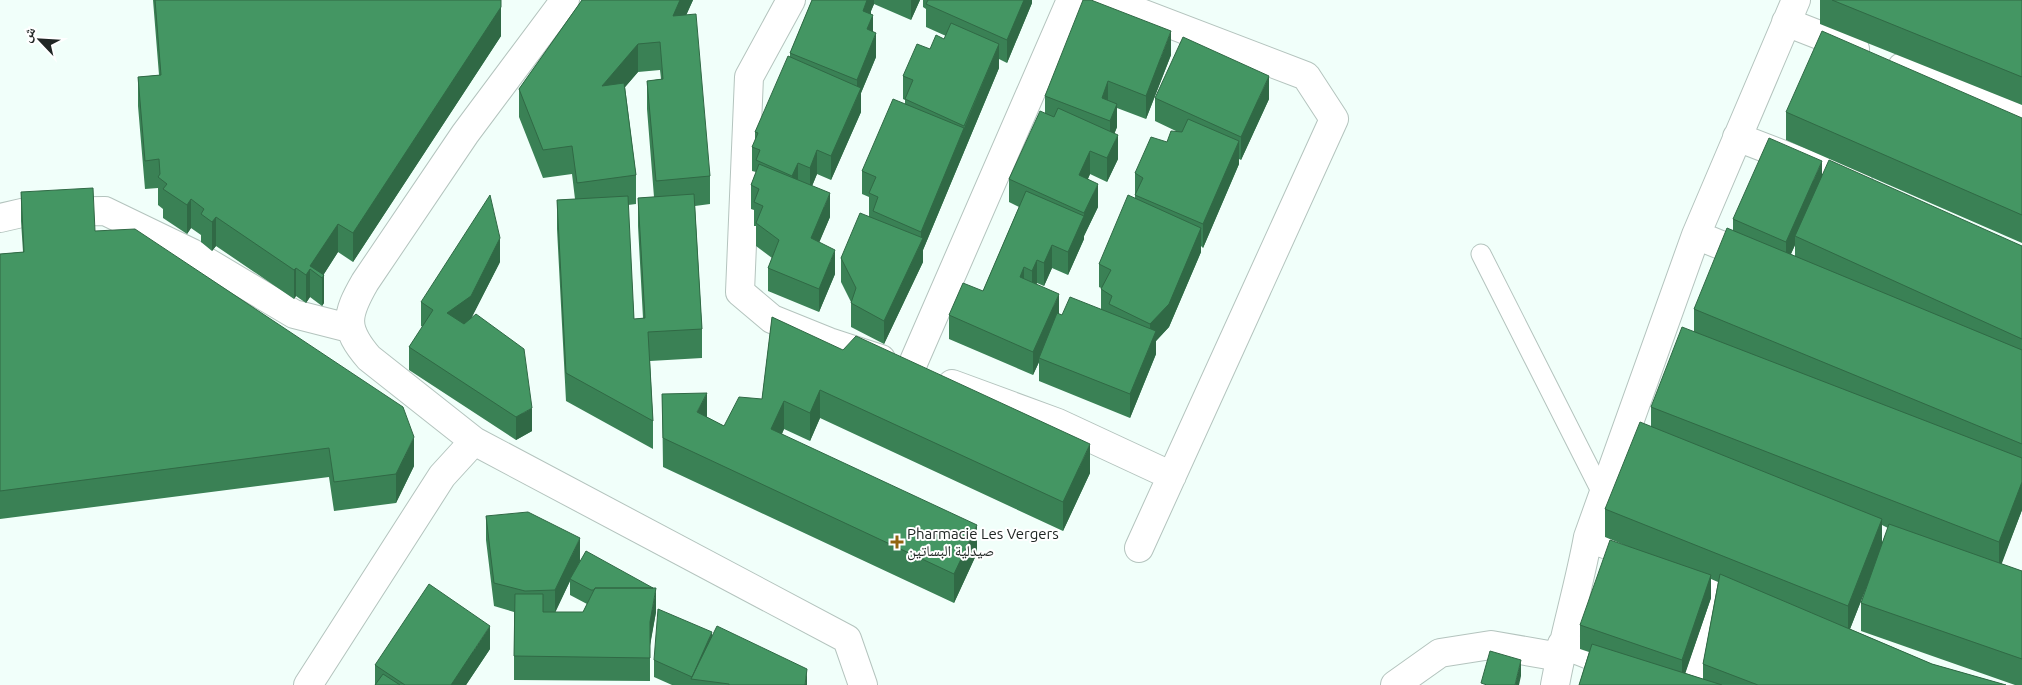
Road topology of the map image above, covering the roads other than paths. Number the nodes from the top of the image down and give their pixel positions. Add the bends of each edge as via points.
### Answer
1 (564, 0) edge
2 (791, 0) edge
3 (1071, 0) edge
4 (1107, 0) edge
5 (1791, 11) edge
6 (2022, 114) edge
7 (1737, 137) junction
8 (1881, 193) edge
9 (0, 218) edge
10 (1696, 235) junction
11 (1481, 254) dead end
12 (1778, 268) edge
13 (349, 328) junction
14 (911, 368) junction
15 (1623, 438) junction
16 (474, 440) junction
17 (1651, 449) edge
18 (1172, 476) junction
19 (1603, 494) junction
20 (1588, 537) junction
21 (1140, 548) dead end
22 (1716, 590) junction
23 (1771, 613) edge
24 (1561, 651) junction
25 (308, 685) edge
26 (863, 685) edge
27 (1395, 685) edge
28 (1555, 685) edge
29 (1666, 685) edge
30 (1697, 685) edge

1 - 13 street via 465,134 365,282 352,304
2 - 14 street via 749,77 740,292 772,319 829,342
3 - 14 street
4 - 18 street via 1306,76 1334,119
5 - 6 street
5 - 7 street
7 - 8 street
7 - 10 street
9 - 13 street via 26,212 105,210 192,253 294,314
10 - 12 street
10 - 15 street via 1670,337
11 - 19 lane
13 - 16 street via 369,358
14 - 18 street via 1058,423
15 - 17 street
15 - 19 street
16 - 25 street via 442,476
16 - 26 street via 847,639
18 - 21 street
19 - 20 street
20 - 22 street
20 - 24 street
22 - 23 street
22 - 30 street
24 - 27 street via 1491,645 1440,653
24 - 28 street
24 - 29 street

